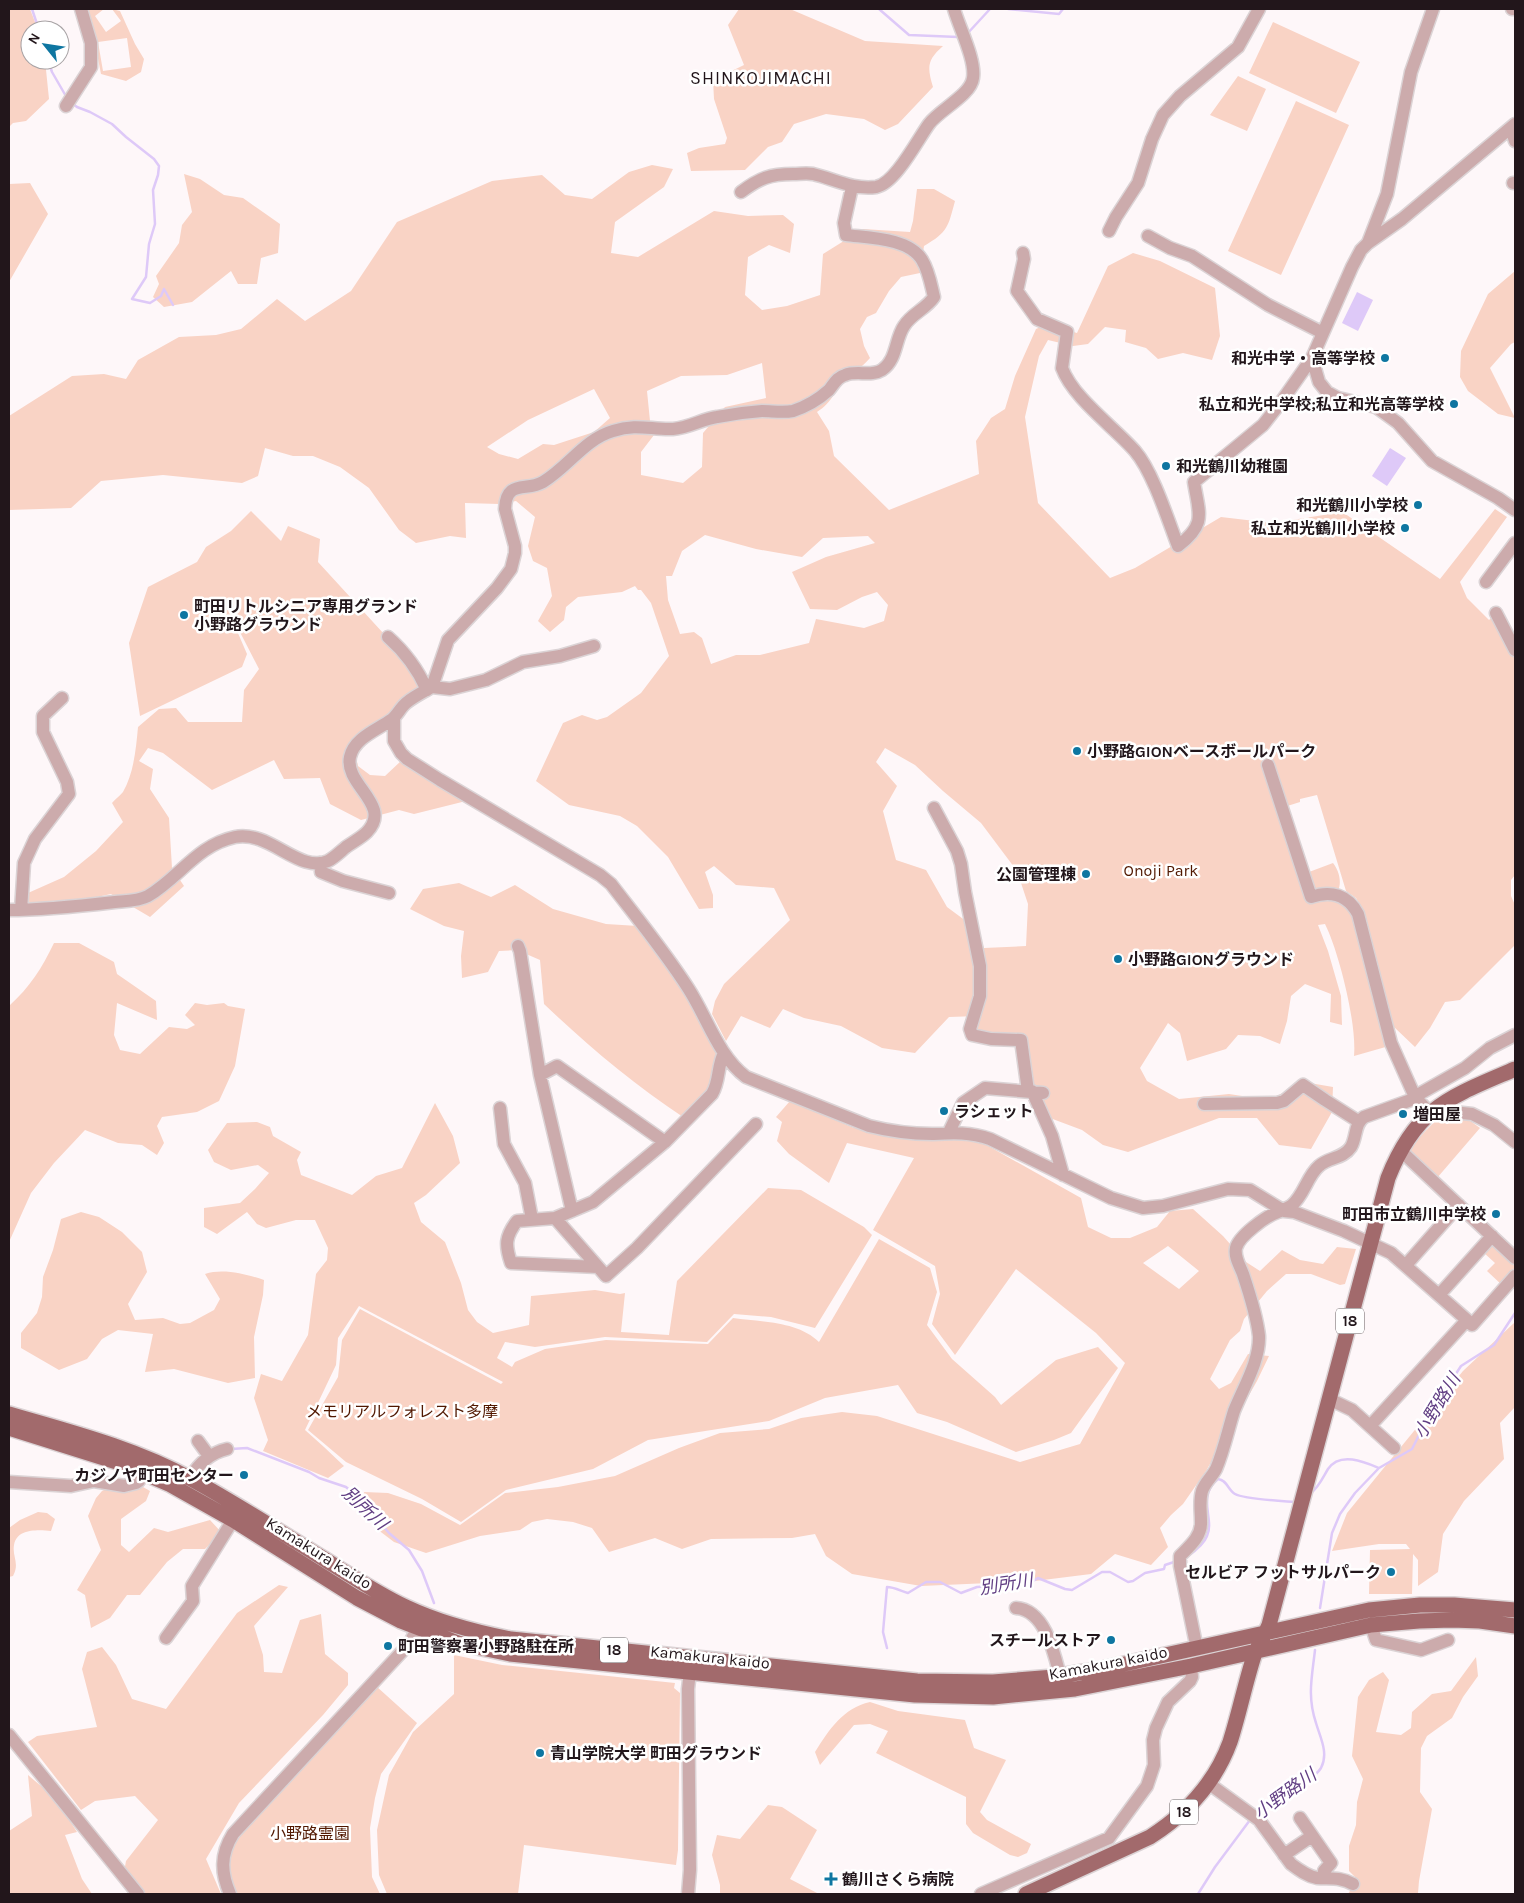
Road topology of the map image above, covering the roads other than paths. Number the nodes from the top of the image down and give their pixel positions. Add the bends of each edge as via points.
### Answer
1 (81, 9) edge
2 (954, 9) edge
3 (1259, 9) edge
4 (1433, 9) edge
5 (70, 101) dead end
6 (1513, 126) edge
7 (1515, 141) edge
8 (852, 186) junction
9 (741, 192) dead end
10 (1116, 216) junction
11 (1126, 225) dead end
12 (1109, 231) dead end
13 (1148, 236) dead end
14 (1368, 243) junction
15 (1023, 252) dead end
16 (1322, 333) junction
17 (1312, 358) junction
18 (1515, 510) edge
19 (1515, 543) edge
20 (1486, 582) dead end
21 (1496, 613) dead end
22 (388, 637) dead end
23 (594, 646) dead end
24 (1515, 650) edge
25 (429, 689) junction
26 (62, 698) dead end
27 (394, 719) junction
28 (1268, 766) dead end
29 (934, 808) dead end
30 (320, 863) junction
31 (389, 893) dead end
32 (15, 910) edge
33 (518, 946) dead end
34 (1515, 1035) edge
35 (724, 1053) junction
36 (1515, 1069) edge
37 (540, 1075) junction
38 (1034, 1092) junction
39 (1415, 1097) junction
40 (1204, 1104) dead end
41 (500, 1108) dead end
42 (1432, 1111) junction
43 (1358, 1120) junction
44 (756, 1124) dead end
45 (949, 1132) junction
46 (665, 1142) junction
47 (1515, 1142) edge
48 (1400, 1150) junction
49 (1063, 1175) junction
50 (1459, 1205) junction
51 (1284, 1210) junction
52 (572, 1211) junction
53 (555, 1218) junction
54 (532, 1219) junction
55 (1492, 1236) junction
56 (1370, 1242) junction
57 (1515, 1258) edge
58 (1406, 1265) junction
59 (598, 1267) junction
60 (1515, 1276) edge
61 (1439, 1296) junction
62 (1467, 1320) junction
63 (1329, 1399) junction
64 (9, 1414) edge
65 (1370, 1426) junction
66 (9, 1428) edge
67 (198, 1441) dead end
68 (1394, 1448) dead end
69 (227, 1449) dead end
70 (209, 1456) junction
71 (146, 1466) junction
72 (190, 1478) junction
73 (9, 1482) edge
74 (233, 1520) junction
75 (1016, 1608) dead end
76 (1515, 1610) edge
77 (421, 1622) junction
78 (1371, 1625) junction
79 (1515, 1626) edge
80 (1265, 1632) junction
81 (166, 1638) dead end
82 (1448, 1640) dead end
83 (1197, 1649) junction
84 (1256, 1651) junction
85 (690, 1665) junction
86 (1191, 1666) junction
87 (1060, 1676) junction
88 (9, 1735) edge
89 (1208, 1782) junction
90 (1300, 1818) dead end
91 (1312, 1836) junction
92 (1284, 1854) junction
93 (1324, 1878) junction
94 (1353, 1884) dead end
95 (138, 1894) edge
96 (230, 1894) edge
97 (688, 1894) edge
98 (981, 1894) edge
99 (1026, 1894) edge

1 - 5 street via 91,43 92,60 88,74
2 - 8 street via 972,62 972,84 928,124 908,158 885,182 877,187
3 - 10 street via 1238,47 1180,96 1163,116 1152,138 1138,183
4 - 14 street via 1411,72 1387,194
6 - 7 street
6 - 14 street via 1402,219
8 - 9 street via 811,174 781,174 754,182
8 - 25 street via 844,224 846,235 888,240 917,253 927,270 934,297 904,326 887,365 879,371 846,374 816,400 791,411 714,417 678,428 637,426 612,431 583,448 566,465 536,486 514,488 505,503 515,546 511,569 448,640
10 - 11 street
10 - 12 street
13 - 16 street via 1192,256 1268,305
14 - 16 street via 1352,267
15 - 17 street via 1017,291 1037,319 1067,332 1064,374 1075,391 1137,453 1178,546 1195,530 1200,519 1194,482 1263,426
16 - 17 street
17 - 18 street via 1319,382 1328,392 1338,398 1376,407 1398,423 1432,461
19 - 20 street
21 - 24 street
22 - 25 street via 400,648
23 - 25 street via 523,662 478,682 450,689
25 - 27 street via 408,702
26 - 32 street via 43,716 44,732 67,782 69,794 35,839 24,863
27 - 30 street via 358,742 350,759 351,772 374,809 372,824 367,832 331,859
27 - 35 street via 394,741 407,759 611,884 689,988
28 - 39 street via 1312,897 1335,894 1350,902 1358,914 1391,1043
29 - 38 street via 961,864 980,966 980,996 970,1029 972,1035 1021,1040
30 - 31 street via 321,872
30 - 32 street via 300,860 257,838 236,837 193,858 173,878 145,898 67,908
33 - 37 street
34 - 39 street
35 - 45 street via 736,1070 746,1077 869,1126 897,1132
35 - 46 street via 712,1094
36 - 42 main road, 18 via 1460,1093
37 - 46 street via 556,1066
37 - 52 street
38 - 45 street via 984,1088 963,1103
38 - 49 street
39 - 42 street
39 - 43 street
40 - 43 street via 1277,1103 1304,1085
41 - 54 street via 504,1144 525,1184
42 - 47 street via 1472,1114 1494,1125
42 - 48 main road, 18 via 1410,1133
43 - 51 street via 1351,1146 1338,1158 1319,1165 1300,1195
44 - 59 street via 637,1248 606,1276
45 - 49 street via 990,1138
46 - 52 street via 594,1202
48 - 50 street
48 - 56 main road, 18 via 1388,1178
49 - 51 street via 1111,1198 1143,1208 1238,1188 1258,1193
50 - 55 street
50 - 58 street
51 - 56 street
51 - 83 street via 1249,1230 1236,1247 1259,1336 1255,1360 1234,1411 1224,1448 1216,1468 1205,1483 1200,1500 1200,1529 1180,1556
52 - 53 street
53 - 54 street
53 - 59 street
54 - 59 street via 517,1221 509,1232 511,1264
55 - 57 street
55 - 61 street
56 - 58 street
56 - 63 main road, 18
58 - 61 street
60 - 62 street via 1472,1325
61 - 62 street
62 - 65 street
63 - 65 street via 1352,1410
63 - 80 main road, 18
64 - 71 main road, Kamakura kaido / 18 via 104,1443
65 - 68 street
66 - 71 main road, Kamakura kaido / 18
67 - 70 street
69 - 70 street
70 - 72 street via 197,1466
71 - 72 main road, Kamakura kaido / 18
71 - 73 street via 136,1484 119,1486 94,1481 71,1486
71 - 74 main road, Kamakura kaido / 18 via 178,1489
72 - 77 main road, Kamakura kaido / 18
74 - 77 main road, Kamakura kaido / 18 via 357,1598
74 - 81 street via 192,1586 193,1601
75 - 87 street via 1024,1609 1038,1619
76 - 80 main road, 18 via 1454,1605 1396,1607
77 - 85 main road, Kamakura kaido / 18 via 458,1642 510,1654
77 - 96 street via 409,1644 233,1834 222,1864
78 - 79 main road, 18 via 1452,1620
78 - 82 street via 1376,1640 1418,1650
78 - 84 main road, 18
80 - 83 main road, Kamakura kaido / 18
80 - 84 main road, 18
83 - 87 main road, Kamakura kaido / 18
84 - 86 main road, Kamakura kaido / 18
84 - 89 main road, 18 via 1229,1743
85 - 86 main road, Kamakura kaido / 18 via 915,1695 993,1697 1076,1689
85 - 87 main road, Kamakura kaido / 18 via 937,1682 993,1682
85 - 97 street
86 - 98 street via 1190,1681 1168,1702 1156,1728 1154,1765 1147,1786 1109,1838
88 - 95 street
89 - 92 street via 1254,1816
89 - 99 main road, 18 via 1190,1806 1150,1837
90 - 91 street
91 - 92 street
91 - 93 street via 1331,1863 1324,1871
92 - 93 street via 1306,1875
93 - 94 street via 1342,1878

